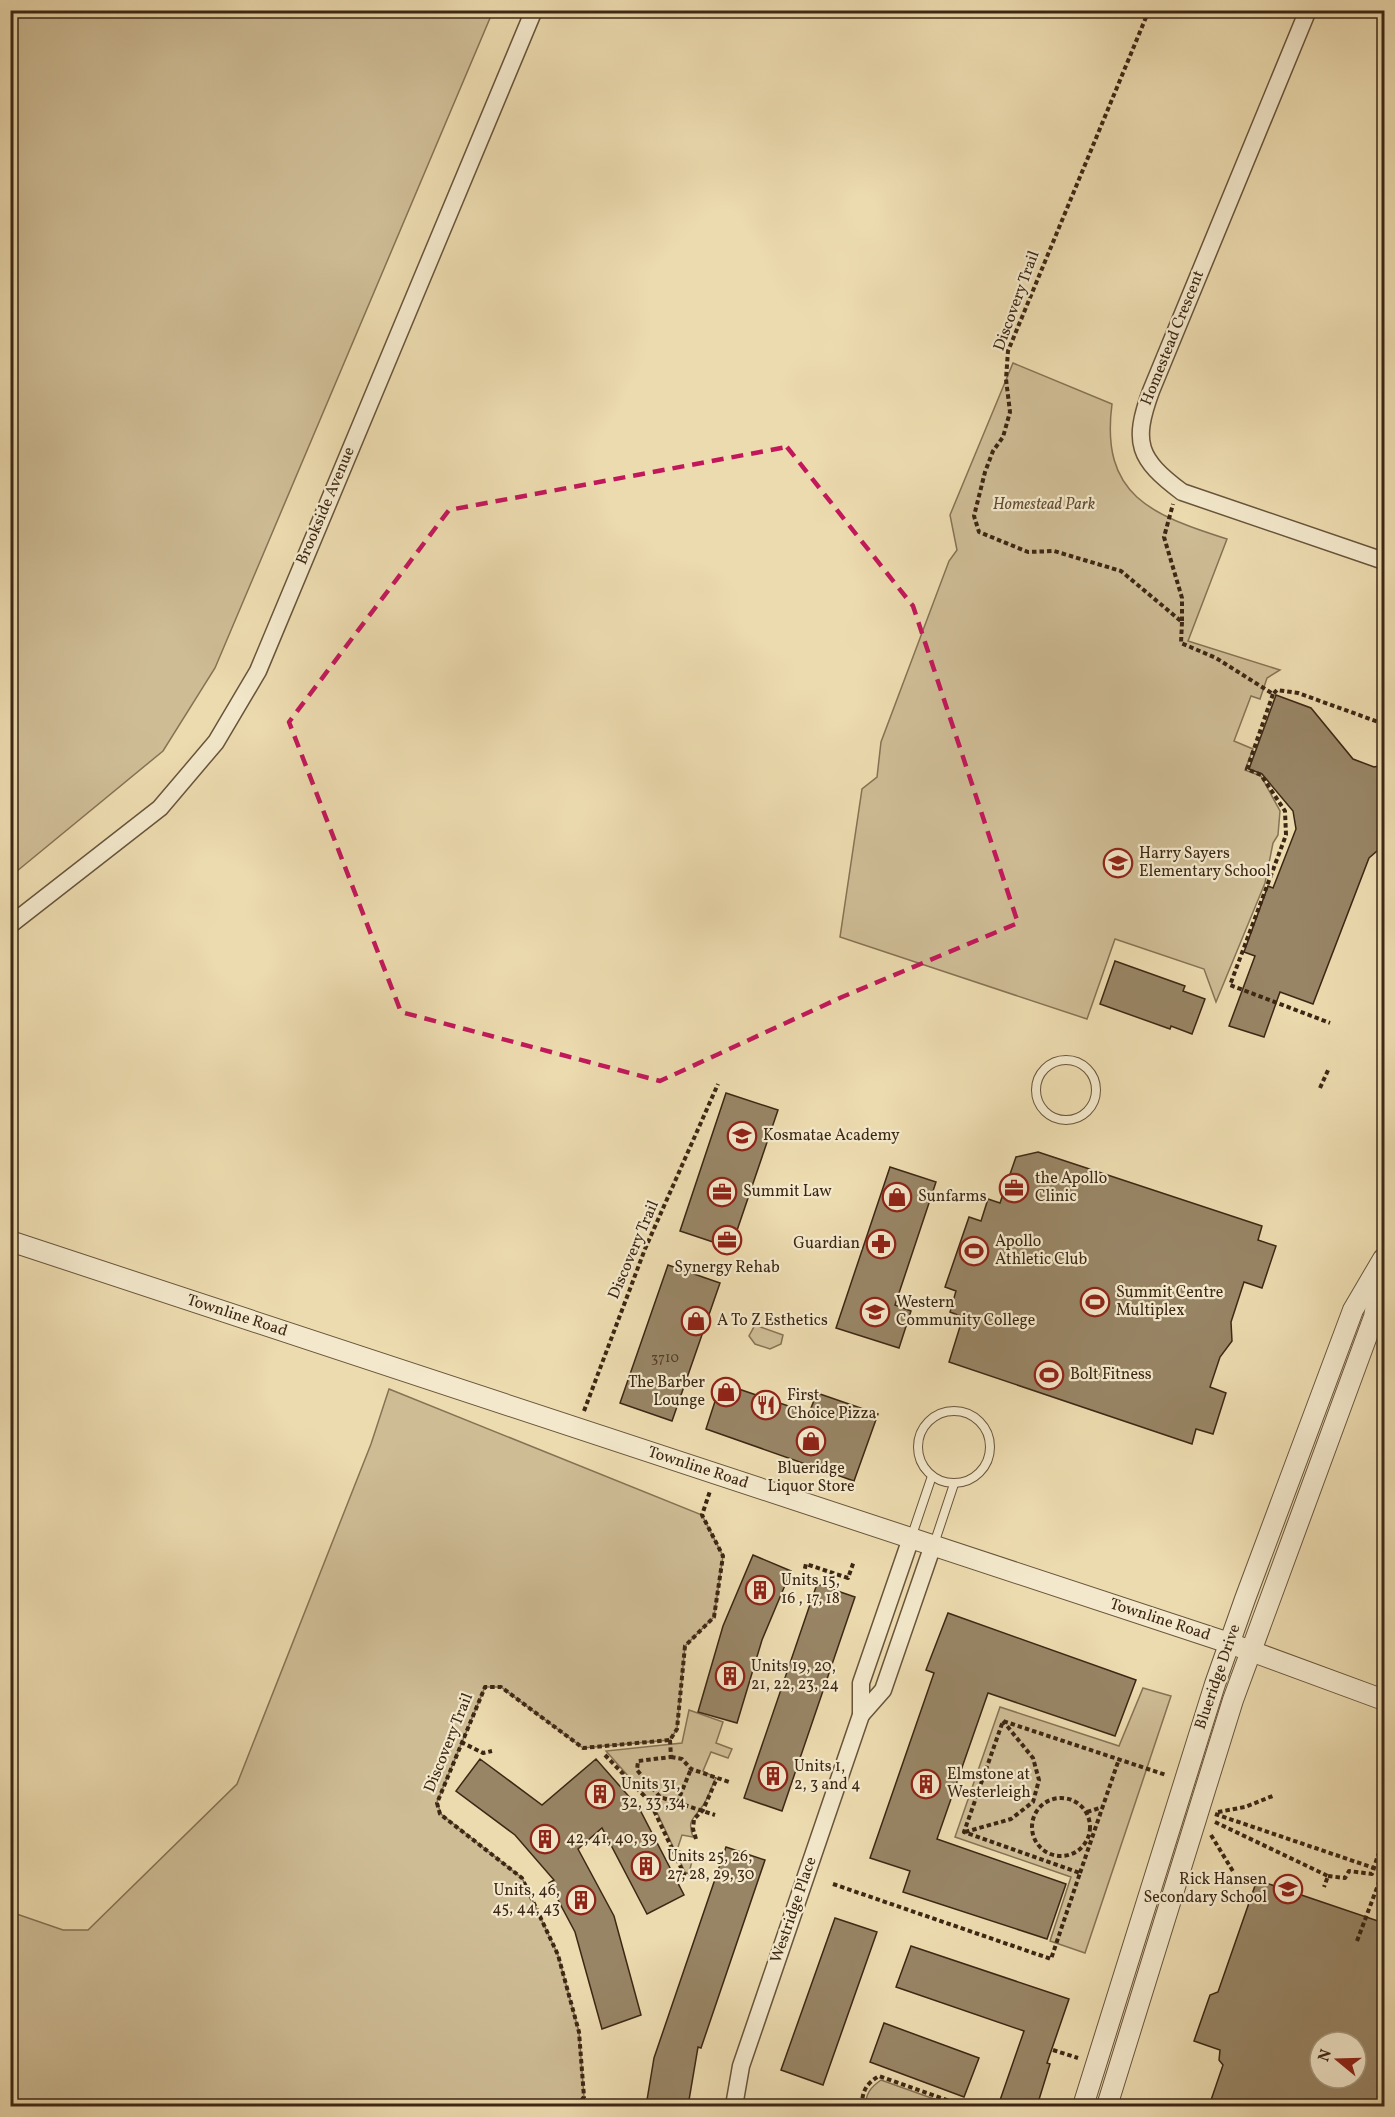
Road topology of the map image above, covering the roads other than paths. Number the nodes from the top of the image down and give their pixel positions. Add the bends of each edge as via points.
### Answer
1 (534, 10) edge
2 (1308, 10) edge
3 (1384, 561) edge
4 (10, 925) edge
5 (1084, 1065) joint
6 (10, 1241) edge
7 (1384, 1258) edge
8 (932, 1476) junction
9 (954, 1484) junction
10 (911, 1538) junction
11 (933, 1545) junction
12 (1229, 1643) junction
13 (1250, 1650) junction
14 (1384, 1700) edge
15 (861, 1715) junction
16 (734, 2106) edge
17 (1083, 2106) edge
18 (1107, 2106) edge

1 - 4 street, Brookside Avenue via 258,671 216,742 160,808
2 - 3 street, Homestead Crescent via 1140,421 1142,451 1159,474 1178,489
5 - 5 lane via 1065,1059 1040,1073 1036,1093 1039,1103 1053,1117 1073,1119 1090,1108 1097,1090
6 - 10 street, Townline Road
7 - 12 street, Blueridge Drive via 1353,1310
7 - 13 street, Blueridge Drive via 1374,1317
8 - 9 lane
8 - 9 lane via 919,1456 921,1431 939,1414 963,1412 982,1424 991,1446 984,1468 976,1477
8 - 10 lane
9 - 11 lane
10 - 11 street, Townline Road
10 - 15 street, Westridge Place via 861,1683
11 - 12 street, Townline Road
11 - 15 street, Westridge Place via 883,1690
12 - 13 street, Townline Road
12 - 17 street, Blueridge Drive
13 - 14 street, Townline Road
13 - 18 street, Blueridge Drive via 1207,1814
15 - 16 street, Westridge Place via 741,2066

